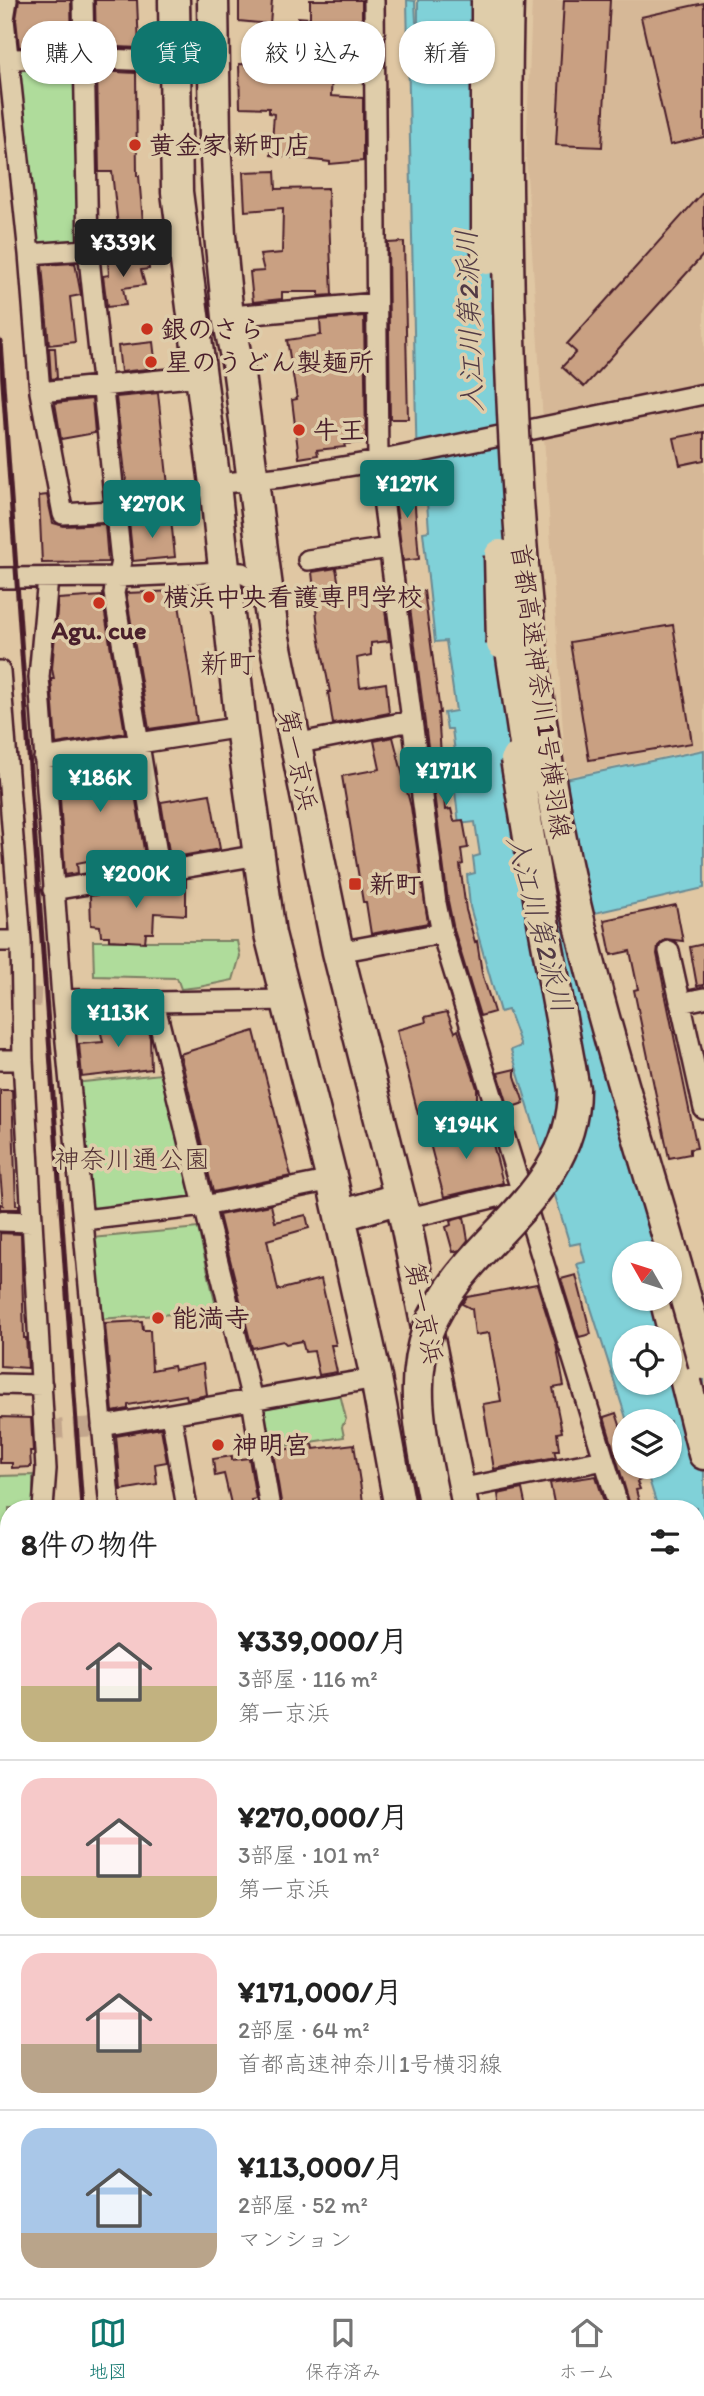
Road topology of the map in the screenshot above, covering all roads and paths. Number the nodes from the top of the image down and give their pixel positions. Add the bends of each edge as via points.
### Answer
1 (7, 0) edge
2 (83, 0) edge
3 (174, 0) edge
4 (213, 0) edge
5 (374, 0) edge
6 (487, 0) edge
7 (508, 0) edge
8 (83, 21) edge
9 (174, 21) edge
10 (8, 59) junction
11 (21, 59) edge
12 (85, 84) edge
13 (174, 84) edge
14 (183, 243) junction
15 (88, 248) junction
16 (29, 254) junction
17 (376, 303) junction
18 (243, 315) dead end
19 (201, 376) junction
20 (102, 384) junction
21 (40, 392) junction
22 (704, 394) edge
23 (378, 461) junction
24 (251, 481) junction
25 (215, 484) junction
26 (173, 508) dead end
27 (115, 512) junction
28 (389, 548) junction
29 (500, 555) junction
30 (308, 560) dead end
31 (224, 572) junction
32 (117, 577) junction
33 (0, 578) edge
34 (48, 578) junction
35 (266, 586) junction
36 (1, 678) edge
37 (411, 721) junction
38 (240, 727) junction
39 (139, 744) junction
40 (295, 744) junction
41 (44, 758) junction
42 (259, 855) junction
43 (8, 869) edge
44 (160, 872) junction
45 (53, 890) junction
46 (442, 933) junction
47 (0, 941) edge
48 (21, 941) junction
49 (669, 951) dead end
50 (338, 952) junction
51 (704, 998) edge
52 (62, 999) junction
53 (288, 1000) junction
54 (154, 1002) junction
55 (680, 1003) junction
56 (0, 1059) edge
57 (23, 1060) junction
58 (704, 1109) edge
59 (332, 1180) junction
60 (522, 1191) junction
61 (204, 1206) junction
62 (402, 1209) junction
63 (340, 1216) junction
64 (84, 1220) junction
65 (0, 1221) edge
66 (32, 1222) junction
67 (647, 1241) edge
68 (667, 1311) edge
69 (704, 1364) edge
70 (376, 1378) junction
71 (0, 1384) edge
72 (42, 1385) junction
73 (252, 1400) junction
74 (171, 1414) junction
75 (102, 1426) junction
76 (704, 1454) edge
77 (604, 1460) junction
78 (461, 1499) edge
79 (44, 1500) edge
80 (109, 1500) edge
81 (186, 1500) edge
82 (269, 1500) edge
83 (399, 1500) edge
84 (434, 1500) edge
85 (616, 1500) edge

1 - 10 street
2 - 8 street
3 - 9 highway, 第一京浜
4 - 24 highway, 第一京浜 via 216,194
5 - 17 street
6 - 29 highway, 首都高速神奈川1号横羽線, bridge via 487,266
7 - 69 highway, 首都高速神奈川1号横羽線, bridge via 508,265 515,479 542,729 576,909
10 - 11 street
10 - 16 street
12 - 15 street
13 - 14 highway, 第一京浜
14 - 15 street
14 - 19 highway, 第一京浜
15 - 16 street
15 - 20 street
16 - 21 street
17 - 18 street
17 - 23 street
19 - 20 street
19 - 25 highway, 第一京浜
20 - 21 street
20 - 27 street
21 - 27 street via 64,514
22 - 23 street
23 - 24 street
23 - 28 street
24 - 25 street
24 - 35 highway, 第一京浜
25 - 31 highway, 第一京浜
26 - 27 street
27 - 32 street via 121,561
28 - 30 street
28 - 37 street
29 - 67 highway, 首都高速神奈川1号横羽線, bridge via 522,731 556,912
29 - 84 highway, bridge via 510,726 570,1064 574,1113 553,1169 459,1278 428,1331 418,1396
31 - 32 street
31 - 35 street via 242,573
31 - 38 highway, 第一京浜
32 - 34 street
32 - 39 street via 114,593
33 - 34 street
34 - 41 street via 39,677
35 - 40 highway, 第一京浜
36 - 43 street
37 - 40 street
37 - 46 street
38 - 39 street
38 - 42 highway, 第一京浜
39 - 41 street
39 - 44 street
40 - 50 highway, 第一京浜
41 - 45 street
42 - 44 street
42 - 53 highway, 第一京浜 via 270,934
43 - 48 street
44 - 45 street
45 - 52 street
46 - 50 street
46 - 60 street
47 - 48 street
48 - 57 street
49 - 55 street
50 - 62 highway, 第一京浜
51 - 55 street
52 - 54 street
52 - 64 street
53 - 54 street
53 - 59 highway, 第一京浜
54 - 61 street
55 - 58 street
56 - 57 street
57 - 66 street
59 - 61 street
59 - 63 highway, 第一京浜
60 - 62 street
60 - 77 street
61 - 64 street
61 - 73 street
62 - 63 highway
62 - 78 highway, 第一京浜
63 - 70 highway, 第一京浜
64 - 75 street
65 - 66 street
66 - 72 street
68 - 76 highway
70 - 73 street
70 - 83 highway, 第一京浜
71 - 72 street
72 - 79 street
73 - 74 street
73 - 82 street
74 - 75 street
74 - 81 street
75 - 80 street
77 - 78 street
77 - 85 street

